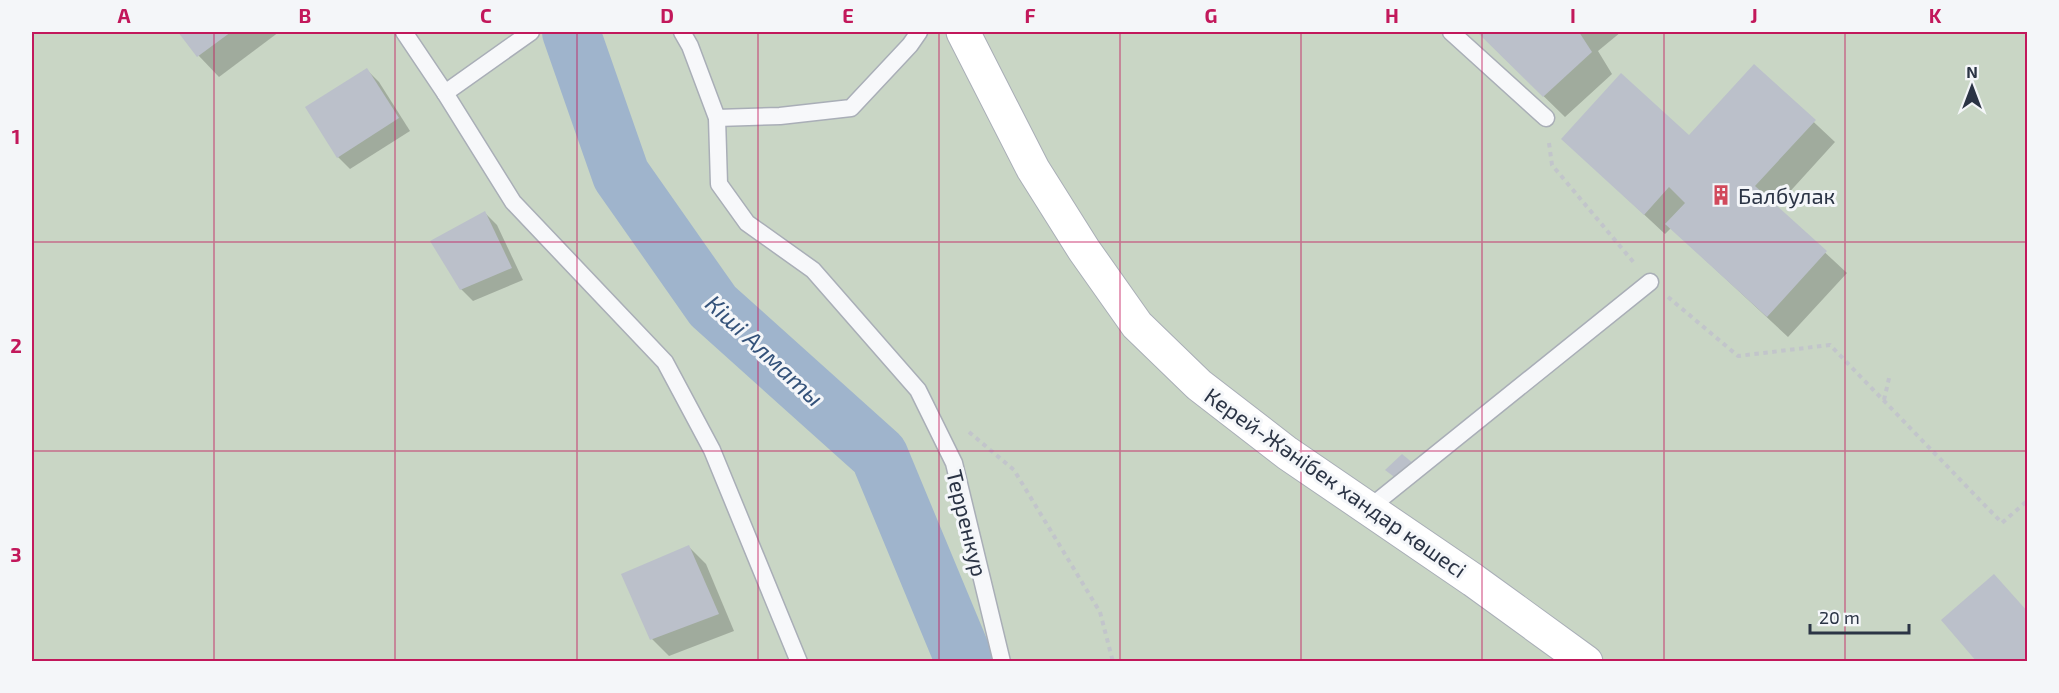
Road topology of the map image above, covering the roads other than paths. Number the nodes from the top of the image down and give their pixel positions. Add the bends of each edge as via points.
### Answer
1 (404, 32) edge
2 (682, 32) edge
3 (919, 32) edge
4 (963, 32) edge
5 (1451, 32) edge
6 (528, 34) edge
7 (445, 93) junction
8 (717, 118) junction
9 (1546, 118) road end
10 (1650, 282) road end
11 (1368, 509) junction
12 (799, 662) edge
13 (1002, 662) edge
14 (1586, 662) edge

1 - 7 lane
2 - 8 lane, Терренкур
3 - 8 lane via 851,108
4 - 11 main road, Керей-Жәнібек хандар көшесі via 1034,169 1137,326 1199,385
5 - 9 lane
6 - 7 lane
7 - 12 lane via 513,202 665,362 712,450
8 - 13 lane, Терренкур via 718,184 747,223 813,270 918,390 954,463
10 - 11 lane
11 - 14 main road, Керей-Жәнібек хандар көшесі

